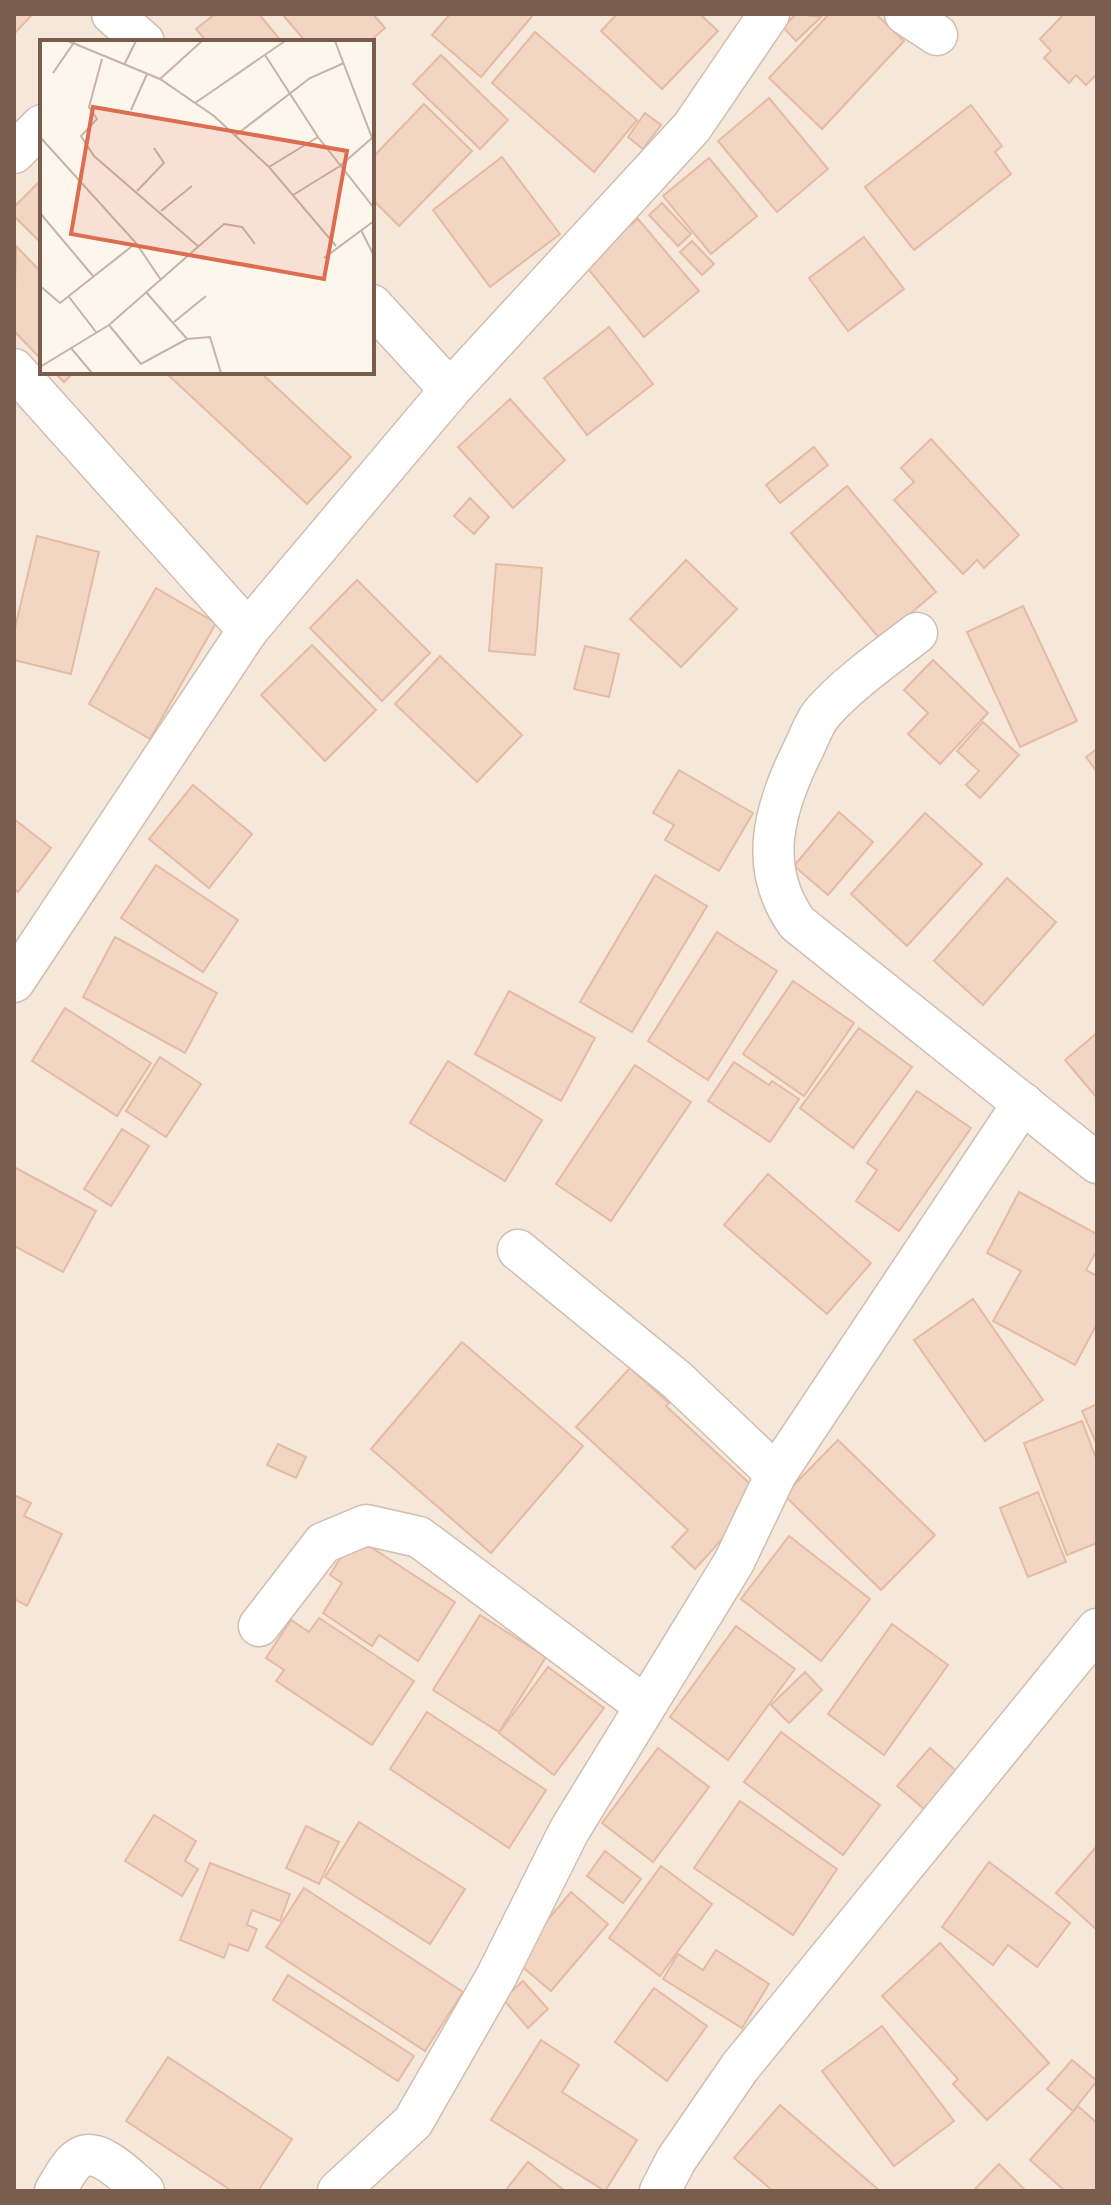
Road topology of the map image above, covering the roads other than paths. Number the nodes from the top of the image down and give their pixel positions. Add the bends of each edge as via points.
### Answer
1 (769, 14) edge
2 (40, 127) edge
3 (14, 153) edge
4 (374, 307) edge
5 (14, 369) edge
6 (450, 390) junction
7 (248, 630) junction
8 (917, 633) dead end
9 (19, 963) edge
10 (1023, 1103) junction
11 (1097, 1163) edge
12 (518, 1250) dead end
13 (776, 1474) junction
14 (259, 1626) dead end
15 (1094, 1641) edge
16 (645, 1706) junction
17 (55, 2191) edge
18 (144, 2191) edge
19 (338, 2191) edge
20 (660, 2191) edge

1 - 6 street via 692,127
2 - 3 street
4 - 6 street
5 - 7 street
6 - 7 street
7 - 9 street
8 - 10 street via 820,715 793,769 773,833 780,900 797,923
10 - 11 street
10 - 13 street
12 - 13 street via 677,1380
13 - 16 street via 734,1562
14 - 16 street via 323,1543 366,1525 419,1537
15 - 20 street via 740,2067
16 - 19 street via 569,1831 496,1977 413,2122
17 - 18 street via 76,2159 86,2155 99,2156

